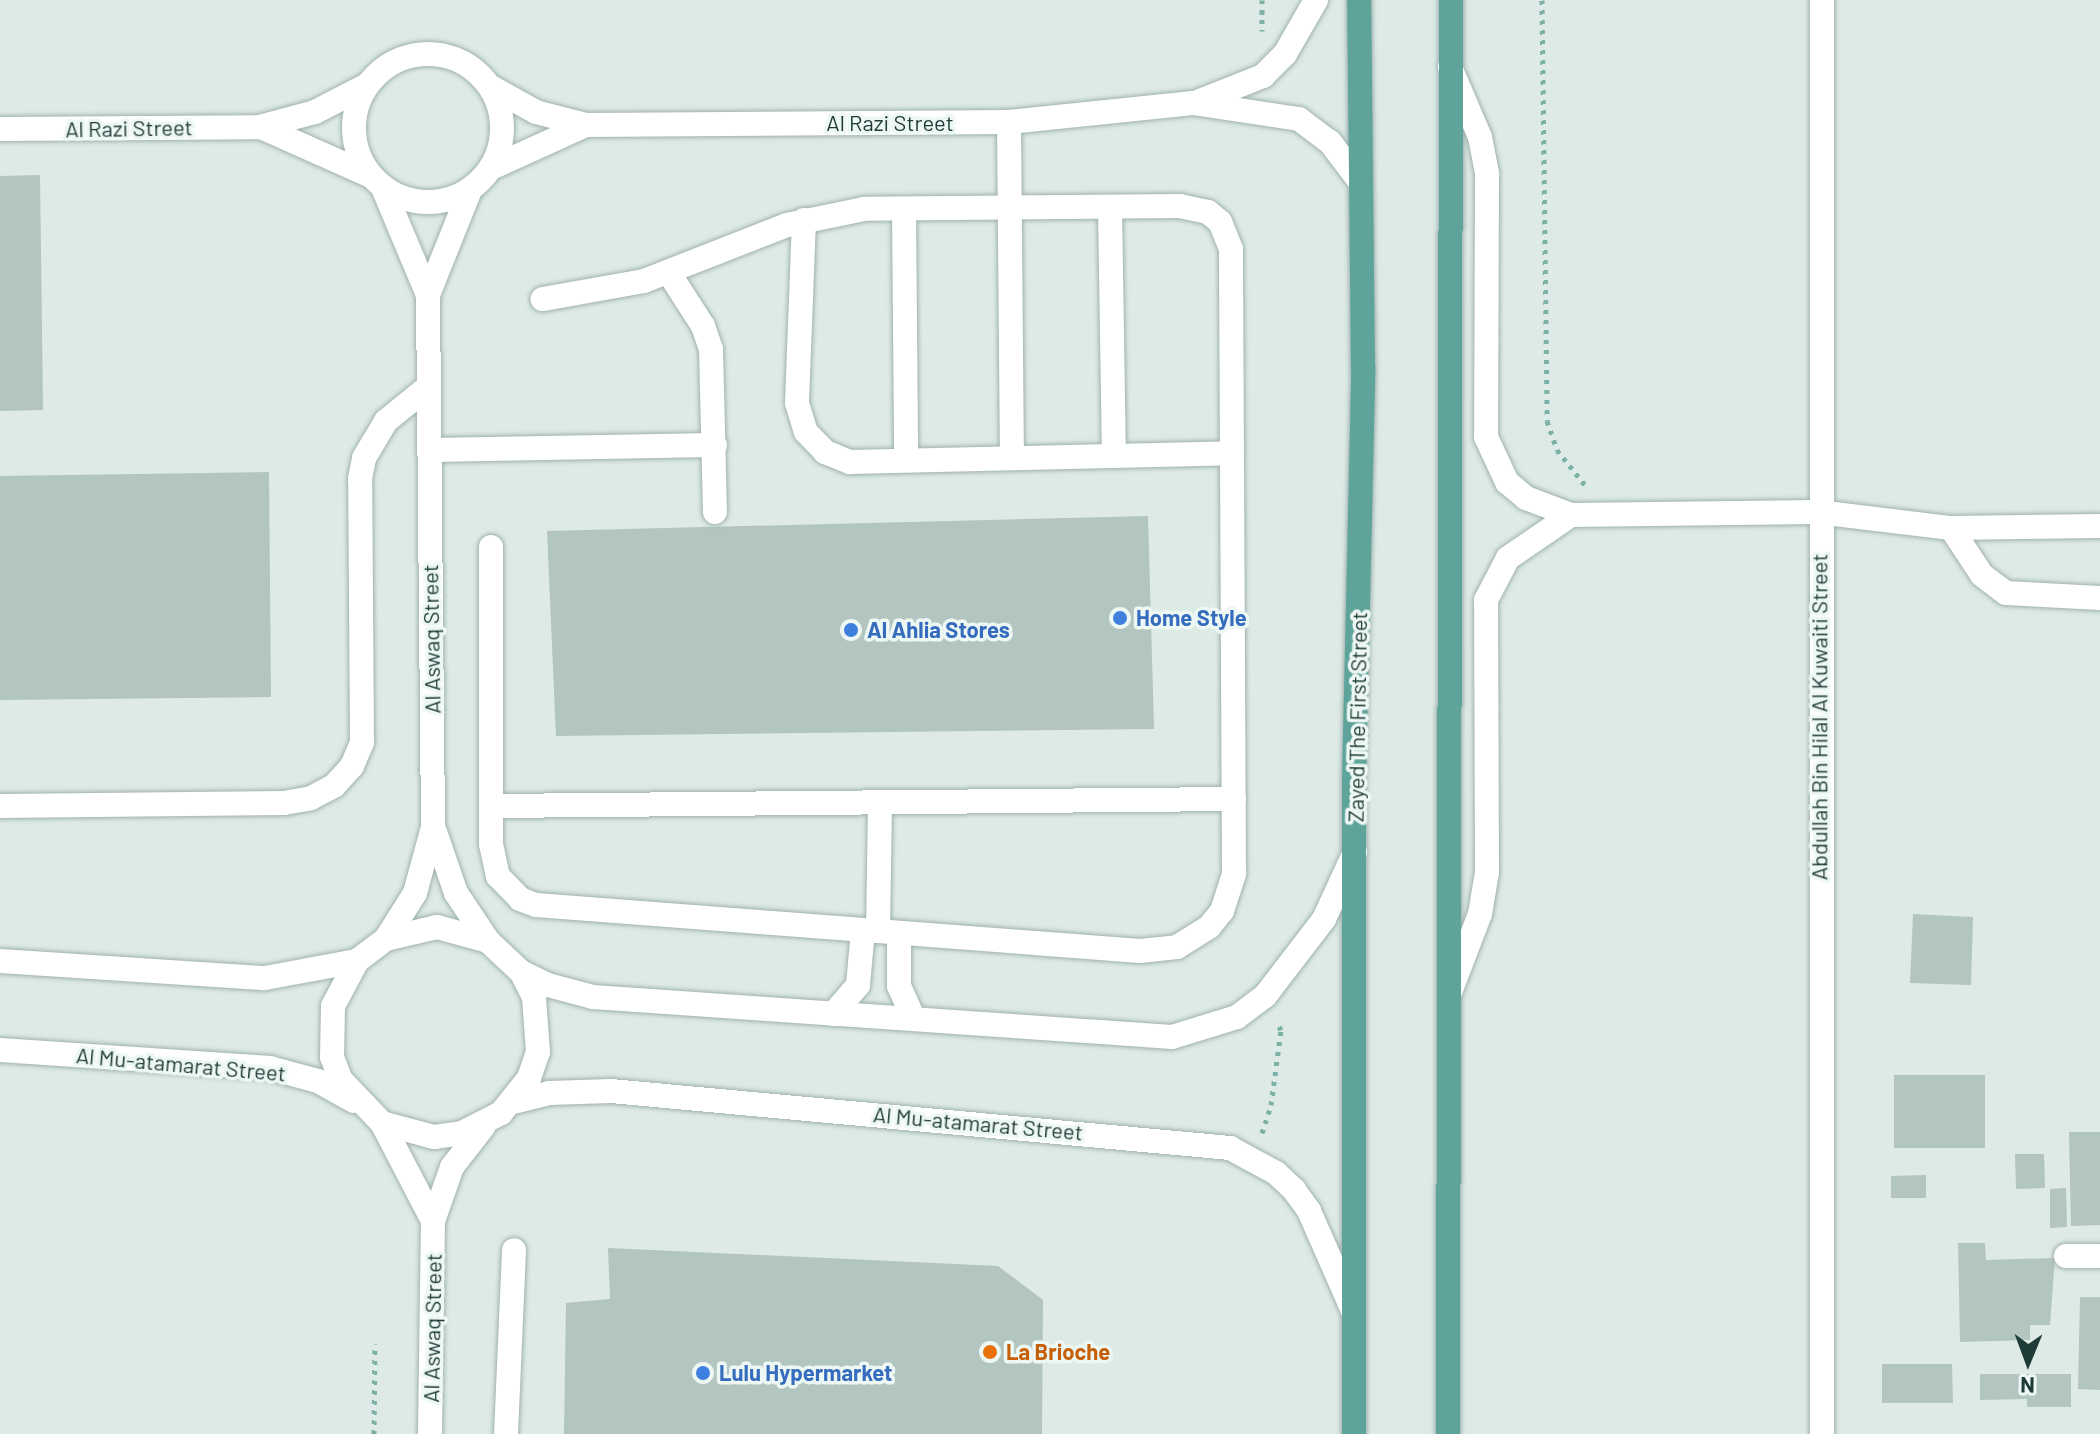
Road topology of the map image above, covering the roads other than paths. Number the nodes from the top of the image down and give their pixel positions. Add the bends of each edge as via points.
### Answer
1 (1316, 0) edge
2 (1359, 0) edge
3 (1451, 0) edge
4 (1822, 0) edge
5 (1450, 67) junction
6 (367, 85) junction
7 (491, 87) junction
8 (1193, 103) junction
9 (1009, 122) junction
10 (586, 125) junction
11 (259, 127) junction
12 (0, 129) edge
13 (491, 168) junction
14 (1358, 179) junction
15 (376, 182) junction
16 (470, 190) junction
17 (1110, 207) junction
18 (1009, 208) junction
19 (904, 209) junction
20 (804, 220) junction
21 (669, 273) junction
22 (428, 295) junction
23 (543, 299) dead end
24 (429, 386) junction
25 (715, 445) junction
26 (430, 450) junction
27 (1232, 453) junction
28 (1114, 456) junction
29 (1012, 458) junction
30 (906, 460) junction
31 (715, 512) dead end
32 (1818, 512) junction
33 (1578, 515) junction
34 (2097, 522) edge
35 (1951, 528) junction
36 (491, 547) dead end
37 (2100, 598) edge
38 (1234, 799) junction
39 (880, 802) junction
40 (0, 806) edge
41 (491, 806) junction
42 (433, 827) junction
43 (1356, 850) junction
44 (880, 931) junction
45 (386, 939) junction
46 (488, 941) junction
47 (0, 961) edge
48 (357, 961) junction
49 (521, 972) junction
50 (1449, 995) junction
51 (833, 1014) junction
52 (913, 1018) junction
53 (0, 1050) edge
54 (356, 1102) junction
55 (513, 1102) junction
56 (382, 1123) junction
57 (487, 1123) junction
58 (433, 1221) junction
59 (514, 1250) dead end
60 (2066, 1256) dead end
61 (2100, 1256) edge
62 (1354, 1313) junction
63 (430, 1434) edge
64 (506, 1434) edge
65 (1354, 1434) edge
66 (1448, 1434) edge
67 (1822, 1434) edge

1 - 8 street, Al Razi Street via 1285,54 1263,76
2 - 14 main road, Zayed The First Street
3 - 5 main road
4 - 32 street, Abdullah Bin Hilal Al Kuwaiti Street
5 - 33 street via 1480,137 1487,174 1486,437 1507,482 1526,498
5 - 50 main road
6 - 7 street via 394,62 429,54 464,63
6 - 11 street, Al Razi Street via 315,112
6 - 15 street via 358,102 354,140
7 - 10 street, Al Razi Street via 536,112
7 - 13 street via 502,128
8 - 9 street, Al Razi Street
8 - 14 street, Al Razi Street via 1299,119 1330,142
9 - 10 street, Al Razi Street
9 - 18 street
10 - 13 street, Al Razi Street
11 - 12 street, Al Razi Street
11 - 15 street, Al Razi Street
13 - 16 street
14 - 43 main road, Zayed The First Street via 1363,368
15 - 16 street via 427,203
15 - 22 street, Al Aswaq Street
16 - 22 street, Al Aswaq Street
17 - 18 street
17 - 27 street via 1195,207 1220,222 1228,234
17 - 28 street
18 - 19 street
18 - 29 street
19 - 20 street via 864,209
19 - 30 street
20 - 21 street
20 - 30 street via 799,418 815,444 837,458
21 - 23 street via 617,288
21 - 25 street via 703,326 711,349
22 - 24 street, Al Aswaq Street
24 - 26 street, Al Aswaq Street
24 - 40 street via 386,421 364,458 362,742 352,766 334,786 284,803
25 - 26 street
25 - 31 street
26 - 42 street, Al Aswaq Street
27 - 28 street
27 - 38 street
28 - 29 street
29 - 30 street
32 - 33 street
32 - 35 street
32 - 67 street, Abdullah Bin Hilal Al Kuwaiti Street
33 - 50 street via 1508,558 1486,600 1487,872 1471,942
34 - 35 street
35 - 37 street via 1982,575 2006,593
36 - 41 street
38 - 39 street
38 - 44 street via 1231,893 1209,927 1177,947 1140,951
39 - 41 street
39 - 44 street
41 - 44 street via 492,860 498,876 507,889 536,905
42 - 45 street, Al Aswaq Street via 415,893
42 - 46 street, Al Aswaq Street via 456,893
43 - 52 street via 1324,919 1265,996 1237,1017 1172,1037
43 - 62 main road, Zayed The First Street
44 - 51 street via 858,985
44 - 52 street
45 - 46 street via 437,927
45 - 48 street
46 - 49 street
47 - 48 street via 265,978
48 - 54 street via 342,982 329,1031 337,1069
49 - 51 street via 593,997
49 - 55 street via 534,997 538,1052
50 - 66 main road
51 - 52 street
53 - 54 street, Al Mu-atamarat Street via 270,1068 318,1081
54 - 56 street
55 - 57 street
55 - 62 street, Al Mu-atamarat Street via 581,1089 1201,1143 1254,1159 1276,1173 1309,1211
56 - 57 street via 434,1137
56 - 58 street, Al Aswaq Street
57 - 58 street, Al Aswaq Street via 452,1167
58 - 63 street, Al Aswaq Street
59 - 64 street
60 - 61 street
62 - 65 main road, Zayed The First Street

